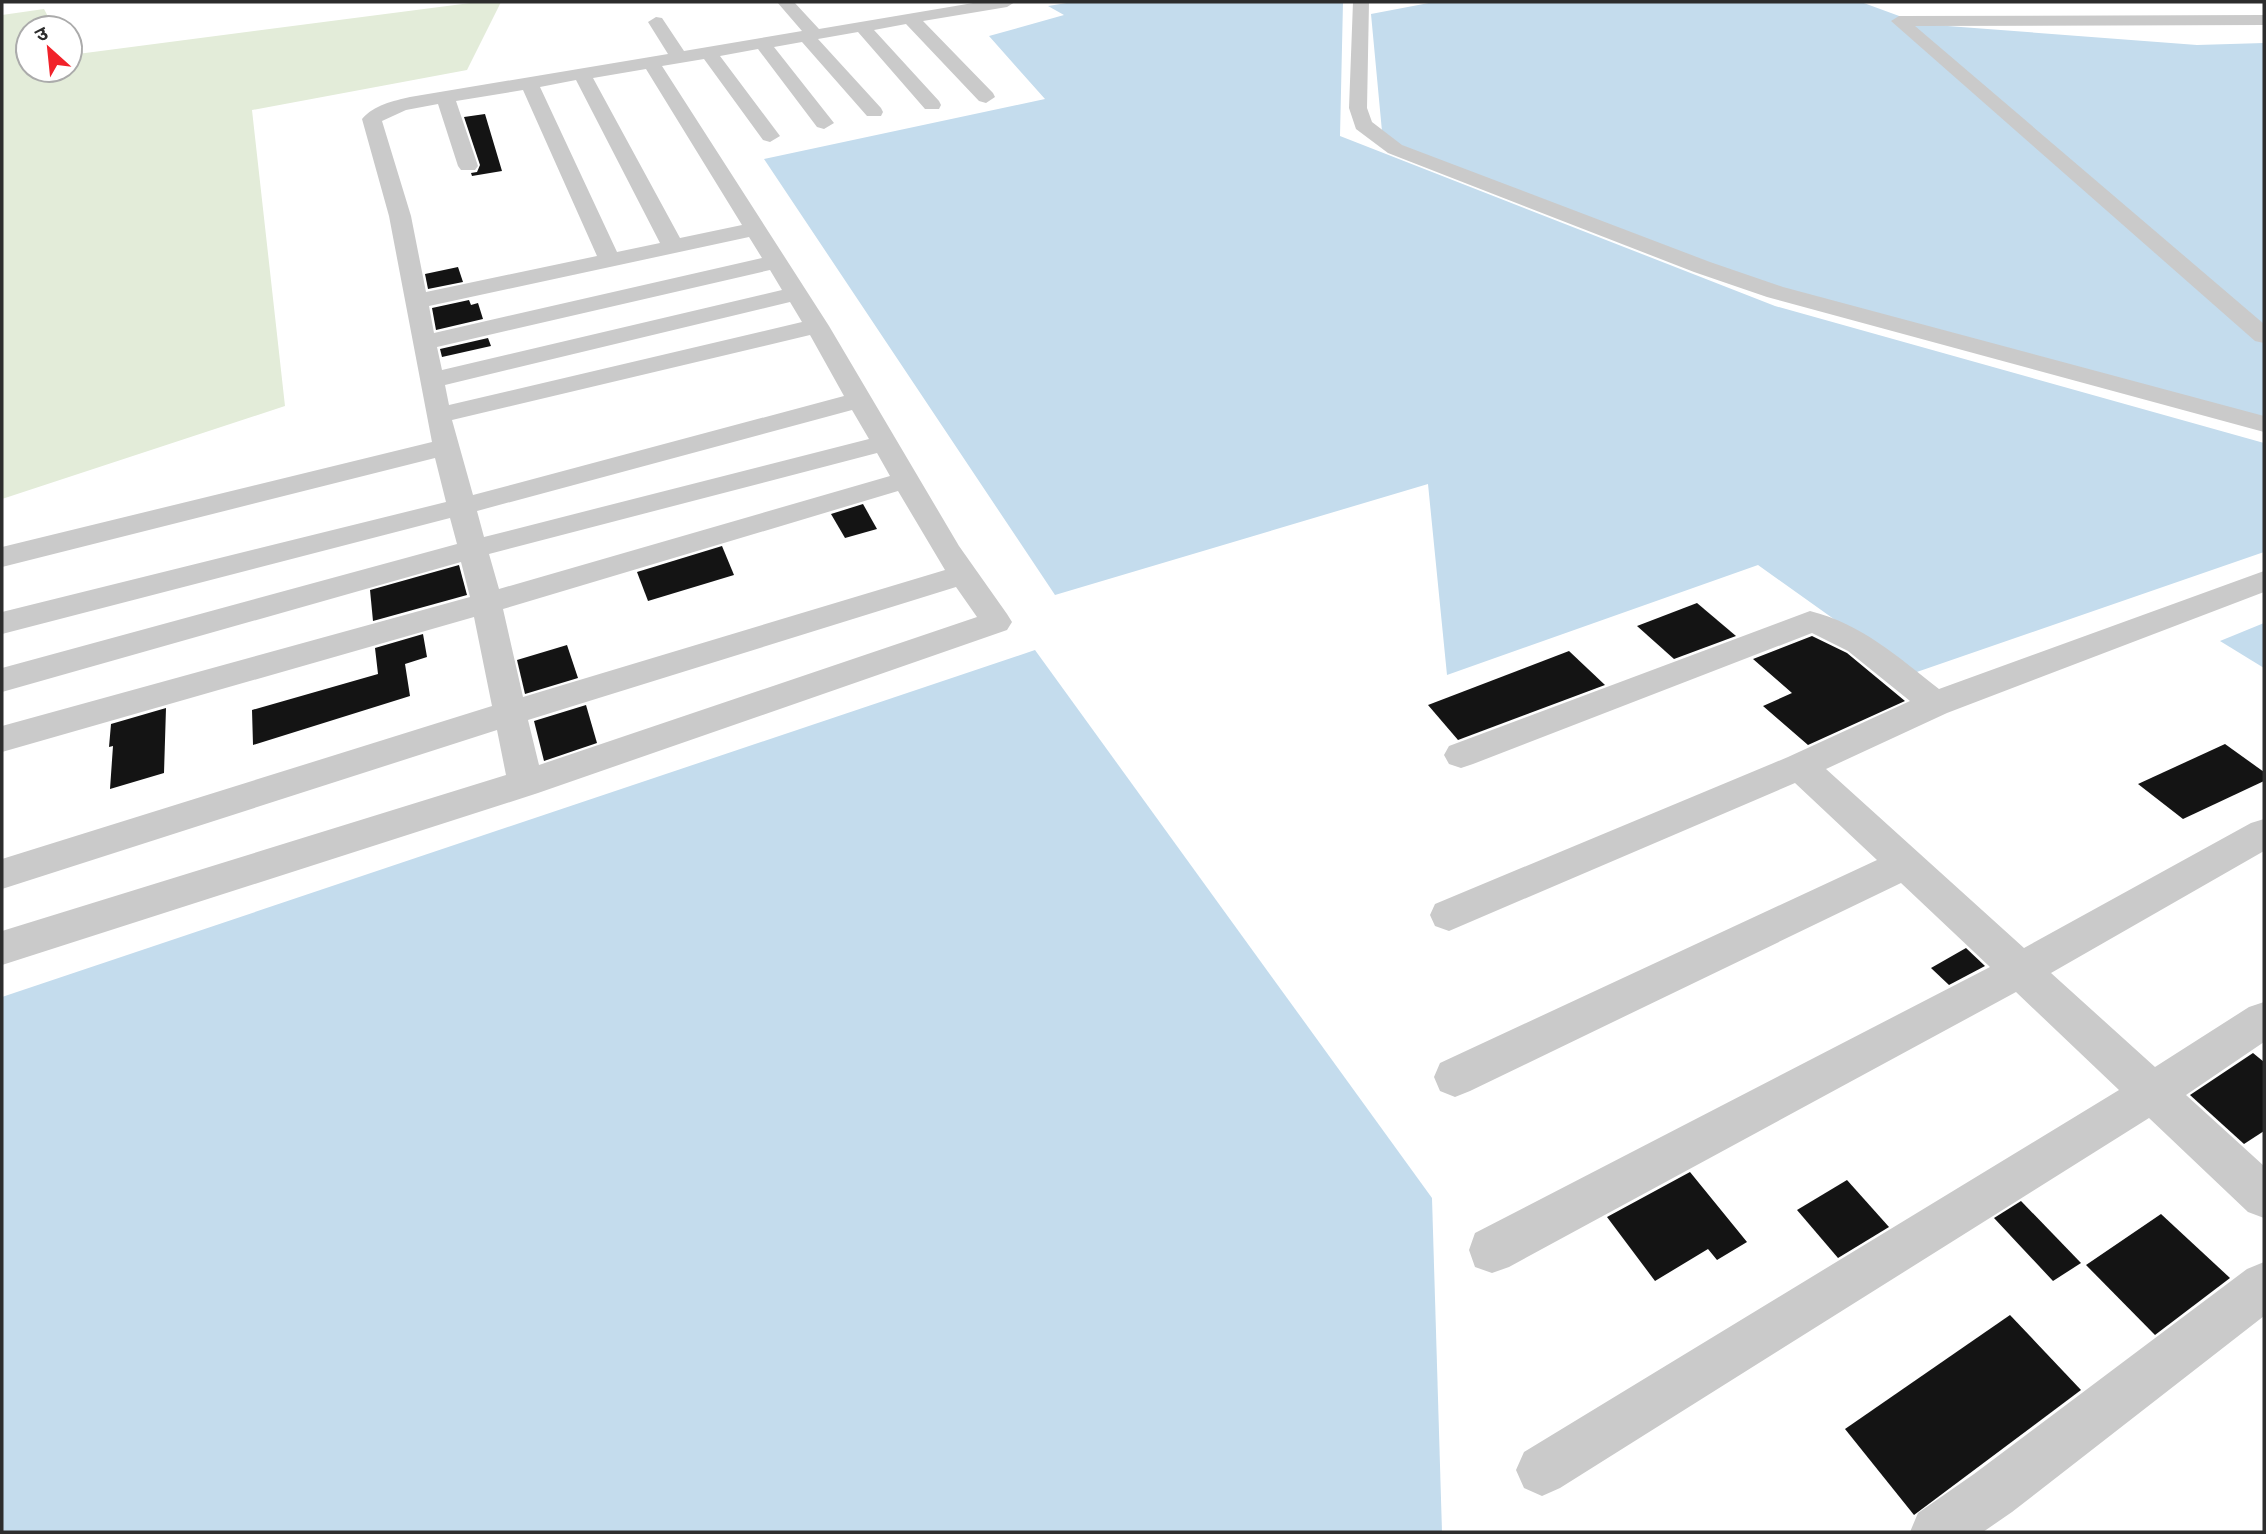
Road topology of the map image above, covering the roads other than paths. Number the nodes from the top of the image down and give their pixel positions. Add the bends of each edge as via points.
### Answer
1 (785, 2) edge
2 (1007, 2) edge
3 (1361, 2) edge
4 (910, 18) junction
5 (2264, 20) edge
6 (656, 23) dead end
7 (862, 26) junction
8 (810, 35) junction
9 (762, 43) junction
10 (708, 52) junction
11 (679, 57) junction
12 (652, 62) junction
13 (582, 74) junction
14 (528, 83) junction
15 (445, 97) junction
16 (986, 97) dead end
17 (932, 105) dead end
18 (874, 112) dead end
19 (824, 123) dead end
20 (770, 135) dead end
21 (468, 166) dead end
22 (755, 229) junction
23 (673, 247) junction
24 (610, 260) junction
25 (776, 262) junction
26 (796, 294) junction
27 (418, 301) junction
28 (817, 326) junction
29 (2264, 336) edge
30 (426, 342) junction
31 (432, 380) junction
32 (859, 400) junction
33 (438, 415) junction
34 (2264, 424) edge
35 (884, 443) junction
36 (446, 447) junction
37 (906, 480) junction
38 (464, 506) junction
39 (473, 549) junction
40 (2, 557) edge
41 (964, 574) junction
42 (2264, 581) edge
43 (487, 603) junction
44 (2, 622) edge
45 (2, 680) edge
46 (1935, 704) junction
47 (511, 713) junction
48 (2, 739) edge
49 (1461, 755) dead end
50 (1800, 766) junction
51 (525, 783) junction
52 (2264, 833) edge
53 (1906, 863) junction
54 (2, 874) edge
55 (1449, 915) dead end
56 (2, 948) edge
57 (2020, 971) junction
58 (2264, 1020) edge
59 (1455, 1077) dead end
60 (2152, 1093) junction
61 (2264, 1196) edge
62 (1492, 1250) dead end
63 (2264, 1286) edge
64 (1542, 1471) dead end
65 (1937, 1532) edge

1 - 8 street
2 - 4 street
3 - 34 street via 1358,108 1363,125 1395,149 1775,292
4 - 7 street
4 - 16 street
5 - 29 street via 1899,21
6 - 11 street
7 - 8 street
7 - 17 street
8 - 9 street
8 - 18 street
9 - 10 street
9 - 19 street
10 - 11 street
10 - 20 street
11 - 12 street
12 - 13 street
12 - 22 street
13 - 14 street
13 - 23 street
14 - 15 street
14 - 24 street
15 - 21 street
15 - 27 street via 393,107 372,118
22 - 23 street
22 - 25 street
23 - 24 street
24 - 27 street
25 - 26 street
25 - 30 street
26 - 28 street
26 - 31 street
27 - 30 street
28 - 32 street
28 - 33 street
30 - 31 street
31 - 33 street
32 - 35 street
32 - 38 street
33 - 36 street
35 - 37 street
35 - 39 street
36 - 38 street
36 - 40 street
37 - 41 street
37 - 43 street
38 - 39 street
38 - 44 street
39 - 43 street
39 - 45 street
41 - 47 street
41 - 51 street via 996,622
42 - 46 street
43 - 47 street
43 - 48 street
46 - 49 street via 1855,642 1810,622
46 - 50 street
47 - 51 street
47 - 54 street
50 - 53 street
50 - 55 street
51 - 56 street
52 - 57 street
53 - 57 street
53 - 59 street
57 - 60 street
57 - 62 street
58 - 60 street
60 - 61 street
60 - 64 street
63 - 65 street

